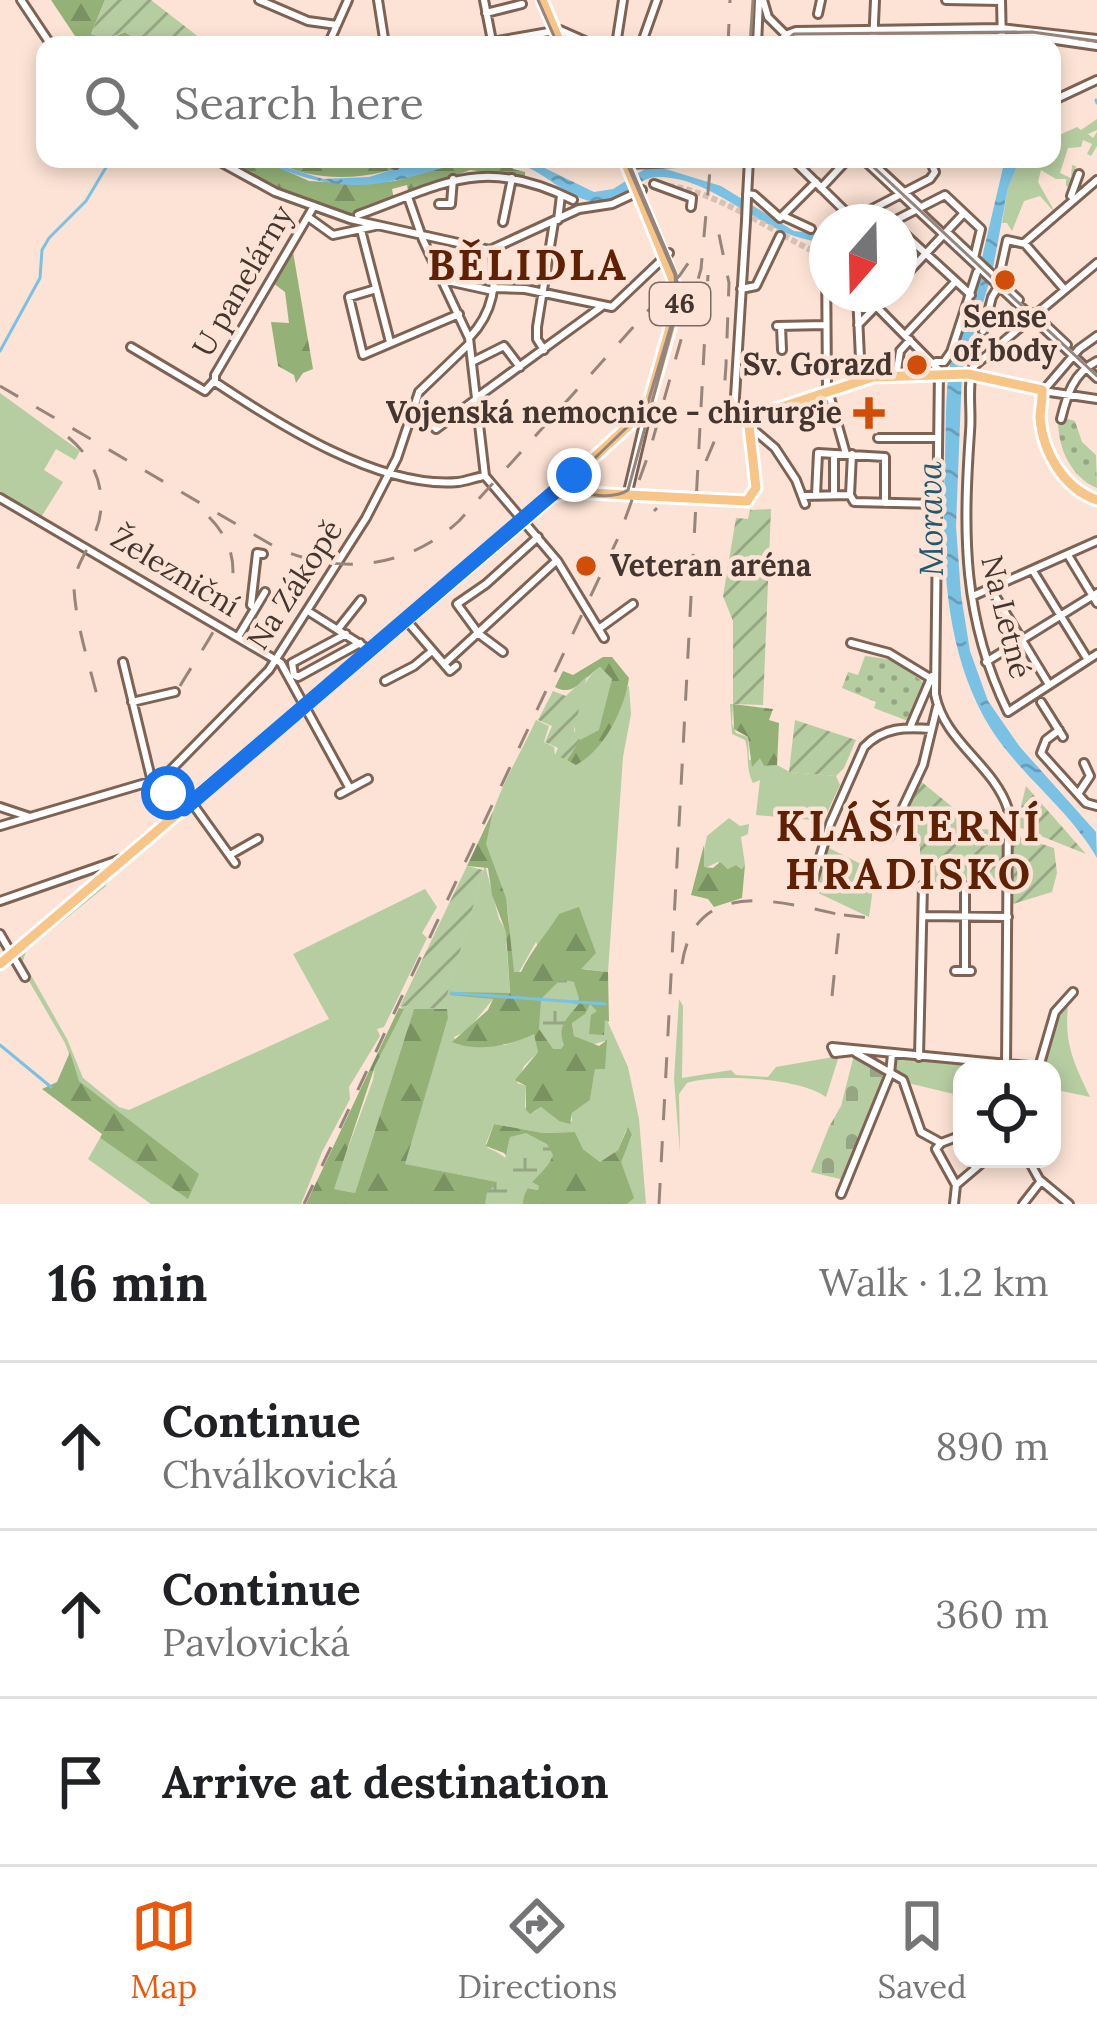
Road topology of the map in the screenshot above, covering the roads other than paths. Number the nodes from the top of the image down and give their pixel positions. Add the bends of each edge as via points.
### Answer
1 (21, 0) edge
2 (259, 0) edge
3 (348, 0) edge
4 (378, 0) edge
5 (484, 0) edge
6 (539, 0) edge
7 (623, 0) edge
8 (641, 0) edge
9 (762, 0) edge
10 (821, 0) edge
11 (875, 0) edge
12 (948, 0) edge
13 (1001, 0) edge
14 (522, 4) dead end
15 (656, 4) edge
16 (486, 13) junction
17 (818, 14) dead end
18 (772, 22) junction
19 (337, 25) junction
20 (758, 26) junction
21 (552, 30) junction
22 (45, 36) edge
23 (332, 36) edge
24 (384, 36) edge
25 (491, 36) edge
26 (524, 36) edge
27 (554, 36) edge
28 (569, 36) edge
29 (617, 36) edge
30 (644, 36) edge
31 (757, 36) edge
32 (784, 36) edge
33 (785, 36) edge
34 (872, 36) edge
35 (1001, 36) edge
36 (1061, 38) edge
37 (1097, 42) edge
38 (1097, 80) edge
39 (1061, 97) edge
40 (231, 168) edge
41 (630, 168) edge
42 (748, 168) edge
43 (802, 168) edge
44 (838, 168) edge
45 (875, 168) edge
46 (934, 168) edge
47 (1079, 174) dead end
48 (512, 178) junction
49 (453, 179) junction
50 (1097, 180) edge
51 (654, 184) dead end
52 (818, 185) junction
53 (638, 190) junction
54 (561, 195) junction
55 (747, 195) junction
56 (902, 195) junction
57 (408, 197) junction
58 (1072, 199) junction
59 (574, 200) dead end
60 (439, 204) dead end
61 (913, 204) edge
62 (314, 206) junction
63 (691, 207) dead end
64 (917, 207) joint
65 (964, 213) junction
66 (358, 215) dead end
67 (782, 216) junction
68 (308, 217) junction
69 (556, 221) junction
70 (503, 222) dead end
71 (376, 224) junction
72 (809, 228) edge
73 (362, 230) junction
74 (945, 234) junction
75 (422, 236) junction
76 (780, 236) dead end
77 (1024, 243) junction
78 (917, 247) edge
79 (493, 250) junction
80 (667, 253) junction
81 (926, 254) junction
82 (917, 263) edge
83 (975, 263) junction
84 (1097, 263) edge
85 (443, 280) junction
86 (955, 282) junction
87 (998, 284) junction
88 (376, 289) junction
89 (741, 289) junction
90 (494, 290) junction
91 (1065, 290) junction
92 (543, 292) junction
93 (971, 295) junction
94 (602, 307) junction
95 (825, 312) edge
96 (859, 312) edge
97 (870, 312) edge
98 (882, 312) edge
99 (459, 314) junction
100 (1032, 315) junction
101 (825, 325) junction
102 (858, 325) junction
103 (983, 331) dead end
104 (1097, 336) edge
105 (907, 337) junction
106 (469, 341) junction
107 (389, 342) junction
108 (130, 347) dead end
109 (544, 350) junction
110 (782, 350) dead end
111 (1075, 355) junction
112 (932, 361) junction
113 (472, 362) junction
114 (1089, 365) edge
115 (520, 367) junction
116 (940, 375) junction
117 (1097, 375) edge
118 (896, 377) junction
119 (970, 377) junction
120 (861, 380) junction
121 (214, 381) junction
122 (828, 391) junction
123 (1046, 391) junction
124 (1064, 393) junction
125 (476, 399) junction
126 (1097, 399) edge
127 (414, 406) junction
128 (645, 410) junction
129 (1061, 418) dead end
130 (749, 424) junction
131 (878, 438) dead end
132 (938, 438) junction
133 (834, 454) junction
134 (849, 454) junction
135 (390, 472) junction
136 (580, 473) junction
137 (485, 476) junction
138 (568, 492) junction
139 (816, 495) junction
140 (833, 495) junction
141 (850, 495) junction
142 (627, 496) junction
143 (0, 498) edge
144 (550, 498) junction
145 (1097, 500) edge
146 (885, 503) junction
147 (937, 504) junction
148 (524, 520) junction
149 (538, 537) junction
150 (1097, 541) edge
151 (263, 554) dead end
152 (1068, 555) junction
153 (557, 561) junction
154 (1033, 570) junction
155 (991, 590) junction
156 (265, 592) dead end
157 (973, 596) junction
158 (1096, 597) edge
159 (361, 599) dead end
160 (633, 604) dead end
161 (255, 608) junction
162 (311, 613) dead end
163 (1060, 615) junction
164 (406, 621) junction
165 (600, 628) junction
166 (342, 632) junction
167 (480, 633) junction
168 (238, 637) junction
169 (604, 638) dead end
170 (1021, 640) junction
171 (359, 643) junction
172 (851, 644) dead end
173 (371, 651) junction
174 (432, 651) junction
175 (503, 652) dead end
176 (1097, 654) edge
177 (276, 660) junction
178 (1088, 660) junction
179 (123, 662) dead end
180 (986, 662) junction
181 (444, 664) junction
182 (456, 666) dead end
183 (932, 676) junction
184 (390, 681) dead end
185 (1049, 684) junction
186 (175, 692) dead end
187 (132, 702) junction
188 (1041, 702) dead end
189 (306, 706) junction
190 (936, 723) junction
191 (910, 726) junction
192 (1084, 763) dead end
193 (368, 779) dead end
194 (155, 783) junction
195 (349, 787) junction
196 (340, 794) dead end
197 (1078, 794) junction
198 (1097, 806) edge
199 (0, 807) edge
200 (187, 808) junction
201 (30, 818) junction
202 (0, 826) edge
203 (889, 837) dead end
204 (258, 839) dead end
205 (124, 860) junction
206 (923, 885) dead end
207 (965, 886) dead end
208 (811, 887) dead end
209 (0, 901) edge
210 (923, 916) junction
211 (965, 916) junction
212 (1008, 917) junction
213 (0, 934) edge
214 (12, 956) junction
215 (0, 964) edge
216 (964, 971) dead end
217 (25, 976) dead end
218 (1073, 992) dead end
219 (833, 1041) dead end
220 (853, 1051) junction
221 (892, 1054) junction
222 (919, 1057) junction
223 (1006, 1060) edge
224 (1039, 1060) edge
225 (953, 1061) edge
226 (890, 1074) junction
227 (952, 1140) edge
228 (938, 1143) junction
229 (972, 1168) edge
230 (1034, 1168) edge
231 (1040, 1181) junction
232 (956, 1185) junction
233 (841, 1194) dead end
234 (954, 1204) edge
235 (1024, 1204) edge
236 (1069, 1204) edge

1 - 22 street
2 - 19 street
3 - 19 street
4 - 24 street
5 - 16 street
6 - 21 main road
7 - 29 street
8 - 15 street
9 - 18 street
9 - 20 street
9 - 33 street
10 - 17 street
11 - 34 street
12 - 13 street
13 - 35 street
14 - 16 street
15 - 30 street
16 - 25 street
18 - 20 street
18 - 32 street
19 - 23 street
20 - 31 street
21 - 26 street
21 - 27 main road
21 - 28 street
36 - 37 street
38 - 39 street
40 - 62 street
41 - 53 main road
42 - 55 street
43 - 52 street
44 - 52 street
45 - 56 street
46 - 56 street via 932,178
47 - 58 street
48 - 49 street
48 - 54 street
48 - 70 street
49 - 57 street
49 - 60 street via 451,203
50 - 58 street
51 - 63 street via 692,198
52 - 56 street via 853,219
52 - 67 street
53 - 69 street
53 - 80 main road, 46
54 - 59 street
54 - 69 street
55 - 67 street
55 - 89 street, bridge
56 - 61 street
57 - 66 street
57 - 75 street
58 - 77 street
62 - 68 street, U panelárny
62 - 71 street
64 - 65 street via 946,196
64 - 74 street
65 - 74 street
65 - 83 street via 982,230
67 - 72 street
68 - 73 street via 331,234
68 - 121 street, U panelárny
69 - 79 street
69 - 92 street
71 - 73 street
71 - 75 street
73 - 88 street
74 - 81 street
74 - 83 street
75 - 79 street
75 - 85 street
76 - 89 street via 756,286
77 - 87 street via 1005,241
77 - 91 street
78 - 81 street
79 - 90 street
80 - 94 street via 617,305
80 - 128 main road, 46 via 681,302
81 - 82 street
81 - 86 street
83 - 87 street
83 - 93 street
84 - 91 street
85 - 90 street
85 - 99 street
86 - 93 street
86 - 105 street
87 - 100 street
87 - 103 street
88 - 107 street
88 - 107 street via 349,296 363,355
89 - 130 street via 733,410
90 - 92 street
90 - 106 street, Na Zákopě
91 - 100 street
92 - 94 street
92 - 109 street via 536,334
93 - 112 street via 950,355
94 - 109 street
95 - 101 street
96 - 102 street
97 - 102 street
98 - 105 street
99 - 106 street
99 - 107 street
100 - 111 street
100 - 119 street, Na Letné
101 - 110 street via 779,326
101 - 122 street
102 - 120 street
104 - 111 street
105 - 112 street
105 - 118 street
106 - 113 street
106 - 127 street, Na Zákopě
108 - 121 street, U panelárny via 205,391
109 - 115 street
111 - 114 street
111 - 123 street
112 - 116 street
113 - 115 street via 504,346
113 - 125 street
114 - 117 street
114 - 124 street
115 - 125 street
116 - 118 main road
116 - 119 main road
116 - 132 street
118 - 120 main road
119 - 123 main road
119 - 157 street, Na Letné via 964,538
120 - 122 main road
121 - 135 street, U panelárny via 323,446
122 - 130 main road
122 - 134 street
123 - 124 street
123 - 145 main road via 1040,421 1060,473
124 - 126 street
124 - 129 street
125 - 127 street via 436,429
125 - 137 street
127 - 135 street, Na Zákopě
128 - 136 main road, 46
128 - 142 street
130 - 139 street via 777,451 804,500
130 - 142 main road via 754,494 743,502
131 - 132 street
132 - 147 street
133 - 134 street
133 - 139 street via 818,453
133 - 140 street
134 - 141 street
134 - 146 street via 885,457
135 - 137 street via 453,482
135 - 177 street, Na Zákopě
136 - 138 main road
136 - 144 main road, 46
137 - 148 street
138 - 142 main road
138 - 144 main road
139 - 140 street
140 - 141 street
141 - 146 street
143 - 168 street, Železniční
144 - 148 main road, 46
146 - 147 street
147 - 183 street
148 - 149 street
148 - 164 main road, 46
149 - 153 street
149 - 167 street via 457,604
150 - 152 street
151 - 161 street
152 - 154 street
152 - 158 street
153 - 165 street
153 - 167 street
154 - 155 street
154 - 163 street
155 - 157 street
155 - 170 street
156 - 161 street
157 - 180 street, Na Letné
158 - 163 street
159 - 166 street
160 - 165 street
161 - 168 street
162 - 166 street
163 - 170 street
163 - 178 street
164 - 173 main road, 46
164 - 174 street
165 - 169 street
166 - 171 street
166 - 171 street via 292,663 295,676
167 - 175 street
167 - 181 street
168 - 177 street, Železniční
170 - 180 street
170 - 185 street
171 - 173 street
172 - 183 street
173 - 189 main road, 46
174 - 181 street
174 - 184 street
176 - 178 street
177 - 189 street, Železniční
177 - 194 street, Na Zákopě
178 - 185 street
179 - 187 street
180 - 185 street, Na Letné via 1008,712
181 - 182 street
183 - 190 street
183 - 191 street
186 - 187 street
187 - 194 street
188 - 197 street via 1061,733 1046,740 1041,754
189 - 195 street, Železniční
189 - 200 main road, 46
190 - 191 street
190 - 203 street
190 - 212 street via 1007,805
191 - 208 street via 871,740 853,766
192 - 197 street via 1090,776
193 - 195 street
194 - 200 street
194 - 201 street
195 - 196 street
197 - 198 street
199 - 201 street
200 - 204 street via 233,859
200 - 205 main road
201 - 202 street
205 - 209 street
205 - 214 main road
206 - 210 street
207 - 211 street
210 - 211 street
210 - 222 street
211 - 212 street
211 - 216 street
212 - 223 street
213 - 214 street
214 - 215 main road
214 - 217 street
218 - 224 street via 1054,1012
219 - 220 street
220 - 221 street
220 - 226 street
221 - 222 street
221 - 226 street
222 - 225 street
226 - 228 street via 905,1083 921,1132
226 - 233 street
227 - 228 street
228 - 232 street
229 - 232 street
230 - 231 street
231 - 235 street
231 - 236 street
232 - 234 street

